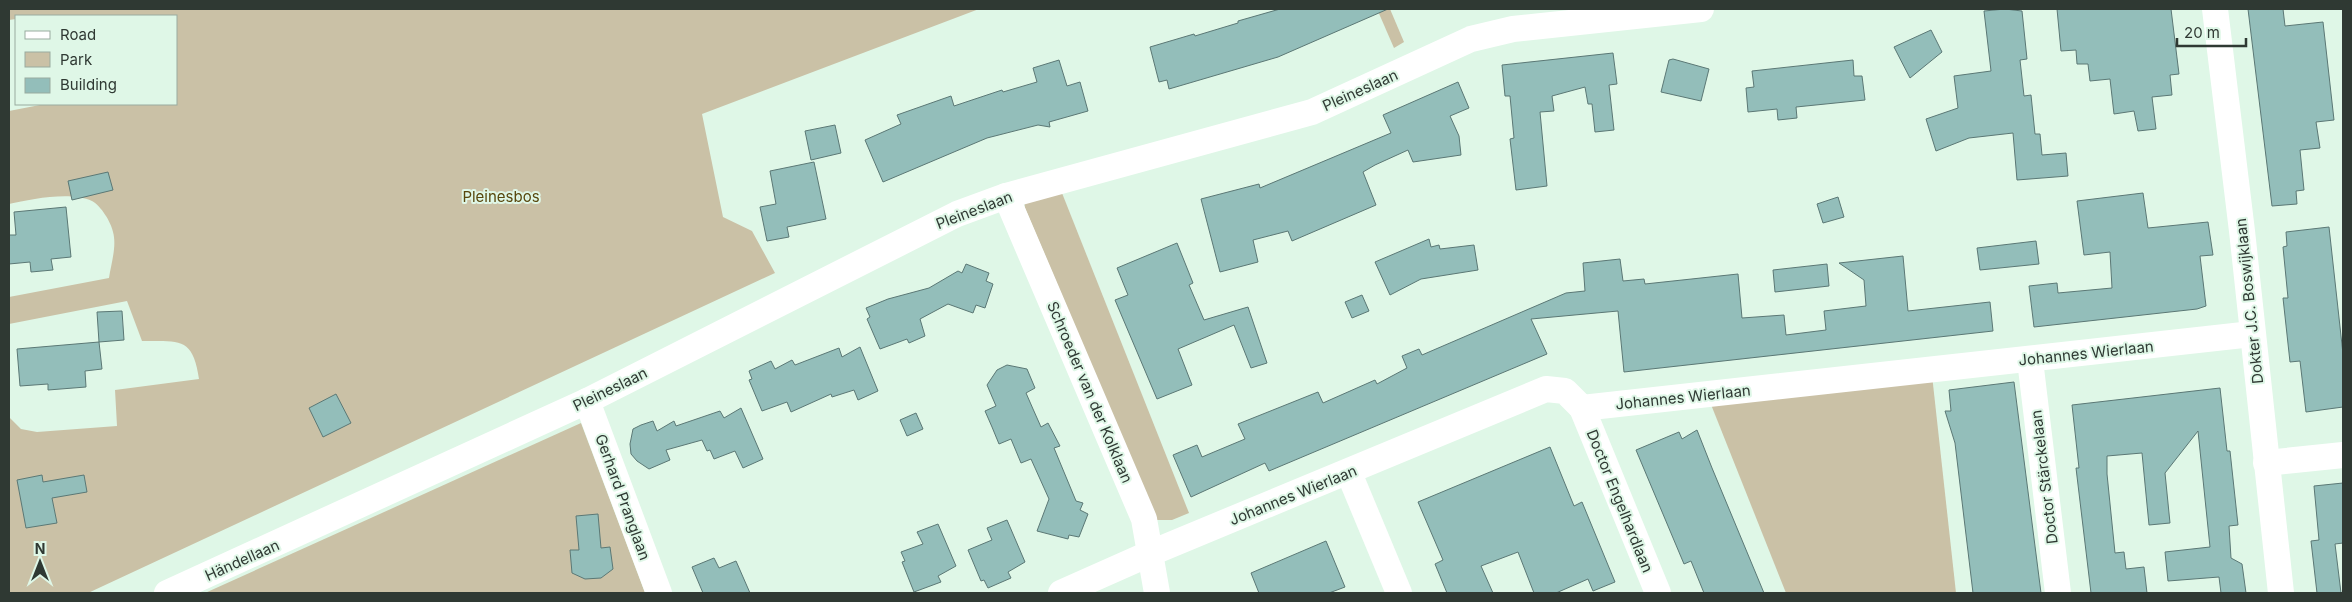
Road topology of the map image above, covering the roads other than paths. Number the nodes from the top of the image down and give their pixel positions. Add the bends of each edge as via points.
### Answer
1 (1701, 9) edge
2 (2215, 9) edge
3 (1006, 196) junction
4 (2252, 334) junction
5 (2030, 360) junction
6 (588, 400) junction
7 (1582, 408) junction
8 (2343, 455) edge
9 (2266, 463) junction
10 (1349, 473) junction
11 (289, 539) joint
12 (1151, 553) junction
13 (167, 593) edge
14 (659, 593) edge
15 (1061, 593) edge
16 (1157, 593) edge
17 (1399, 593) edge
18 (1658, 593) edge
19 (2058, 593) edge
20 (2280, 593) edge

1 - 3 street, Pleineslaan via 1513,29 1471,39 1312,112
2 - 4 street, Dokter J.C. Boswijklaan
3 - 6 street, Pleineslaan via 957,214
3 - 12 street, Schroeder van der Kolklaan via 1144,519
4 - 5 street, Johannes Wierlaan
4 - 9 street, Dokter J.C. Boswijklaan
5 - 7 street, Johannes Wierlaan
5 - 19 street, Doctor Stärckelaan
6 - 11 street, Pleineslaan
6 - 14 street, Gerhard Pranglaan
7 - 10 street, Johannes Wierlaan via 1565,391 1546,389
7 - 18 street, Doctor Engelhardlaan
8 - 9 street
9 - 20 street, Dokter J.C. Boswijklaan
10 - 12 street, Johannes Wierlaan
10 - 17 street
11 - 13 street, Händellaan
12 - 15 street
12 - 16 street, Schroeder van der Kolklaan

